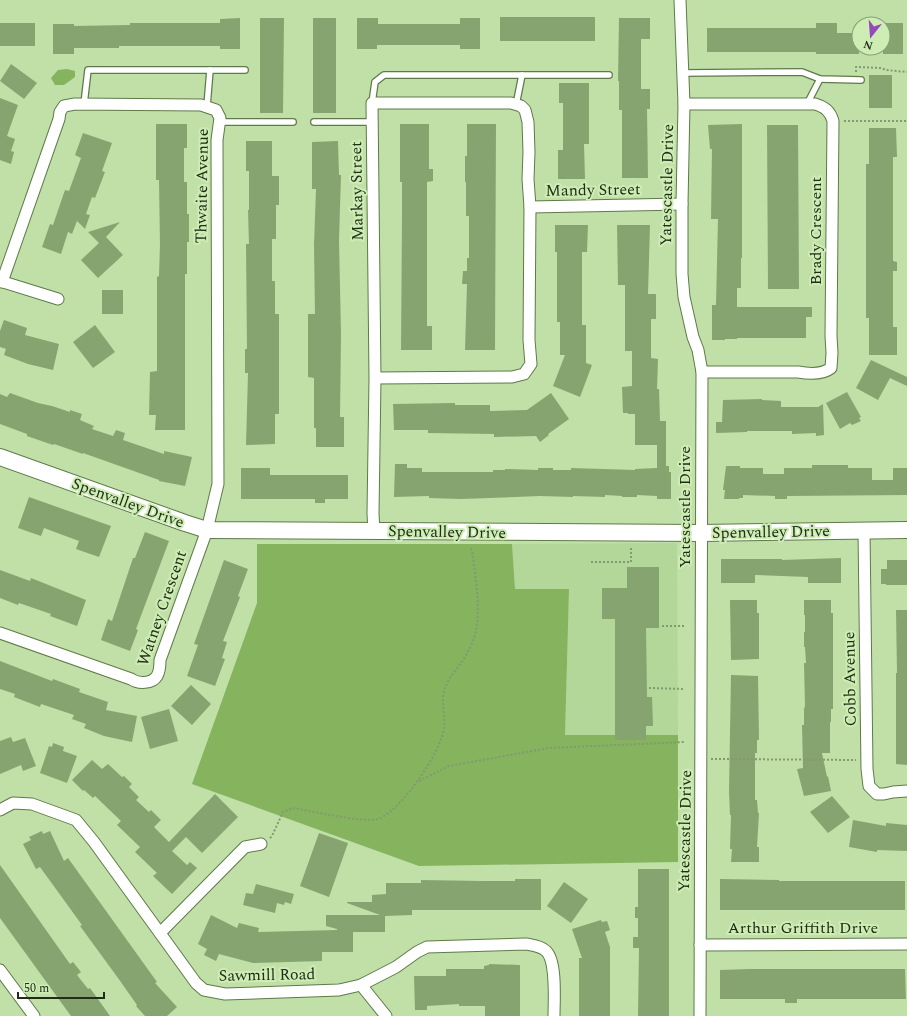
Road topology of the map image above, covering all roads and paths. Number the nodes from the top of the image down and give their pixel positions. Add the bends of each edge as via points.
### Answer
1 (680, 0) edge
2 (210, 70) junction
3 (245, 70) dead end
4 (683, 72) junction
5 (907, 72) edge
6 (522, 75) junction
7 (609, 75) dead end
8 (820, 79) junction
9 (859, 79) joint
10 (372, 103) junction
11 (684, 104) junction
12 (807, 104) junction
13 (84, 105) junction
14 (516, 105) junction
15 (207, 106) junction
16 (833, 121) junction
17 (220, 122) junction
18 (293, 122) dead end
19 (314, 122) dead end
20 (372, 122) junction
21 (907, 122) edge
22 (682, 204) junction
23 (530, 207) junction
24 (1, 282) edge
25 (58, 299) dead end
26 (702, 372) junction
27 (375, 378) junction
28 (0, 457) edge
29 (207, 530) junction
30 (864, 530) junction
31 (907, 530) edge
32 (374, 531) junction
33 (701, 533) junction
34 (470, 547) dead end
35 (631, 547) dead end
36 (591, 562) dead end
37 (662, 626) dead end
38 (684, 626) dead end
39 (0, 633) edge
40 (649, 688) dead end
41 (684, 689) dead end
42 (684, 742) dead end
43 (710, 759) dead end
44 (867, 761) junction
45 (418, 781) junction
46 (907, 791) edge
47 (0, 810) edge
48 (262, 844) joint
49 (160, 933) junction
50 (907, 944) edge
51 (700, 945) junction
52 (0, 970) edge
53 (361, 985) junction
54 (34, 1016) edge
55 (386, 1016) edge
56 (554, 1016) edge
57 (700, 1016) edge

1 - 4 street, Yatescastle Drive
2 - 3 lane
2 - 13 lane via 88,70
2 - 15 lane
4 - 8 lane via 802,72
4 - 11 street, Yatescastle Drive
5 - 9 path via 856,67
6 - 7 lane
6 - 10 lane via 384,75 375,82
6 - 14 lane
8 - 9 lane
8 - 12 lane
10 - 14 street
10 - 20 street, Markay Street
11 - 12 street
11 - 22 street, Yatescastle Drive
12 - 16 street via 822,106
13 - 15 street, Thwaite Avenue
13 - 24 street, Thwaite Avenue via 68,104 60,112
14 - 23 street via 525,110 528,122
15 - 17 street, Thwaite Avenue via 216,110
16 - 21 path
16 - 26 street, Brady Crescent via 831,368 826,372 809,374
17 - 18 lane
17 - 29 street, Thwaite Avenue via 217,140 218,484
19 - 20 lane
20 - 27 street, Markay Street
22 - 23 street, Mandy Street
22 - 26 street, Yatescastle Drive via 684,297
23 - 27 street via 531,364 524,374 512,378
24 - 25 street
26 - 33 street, Yatescastle Drive
27 - 32 street, Markay Street
28 - 29 street, Spenvalley Drive
29 - 32 street, Spenvalley Drive
29 - 39 street, Watney Crescent via 160,660 157,676 152,680 135,682
30 - 31 street, Spenvalley Drive
30 - 33 street, Spenvalley Drive
30 - 44 street, Cobb Avenue
32 - 33 street, Spenvalley Drive
33 - 51 street, Yatescastle Drive
34 - 45 path via 478,602 476,631 466,655 445,687 442,699 444,728 435,752
35 - 36 path via 631,562
37 - 38 path
40 - 41 path
42 - 45 path via 549,748 449,766
43 - 44 path
44 - 46 street, Cobb Avenue via 869,786 873,791 877,794
45 - 48 path via 391,812 377,819 359,819 293,808 288,810 284,812 272,836
47 - 49 street, Sawmill Road via 13,803 32,804 76,820
48 - 49 street via 245,847
49 - 53 street, Sawmill Road via 196,983 204,990 225,994 339,990
50 - 51 street, Arthur Griffith Drive
51 - 57 street, Yatescastle Drive
52 - 54 street
53 - 55 street
53 - 56 street, Sawmill Road via 428,947 534,945 547,951 553,966

